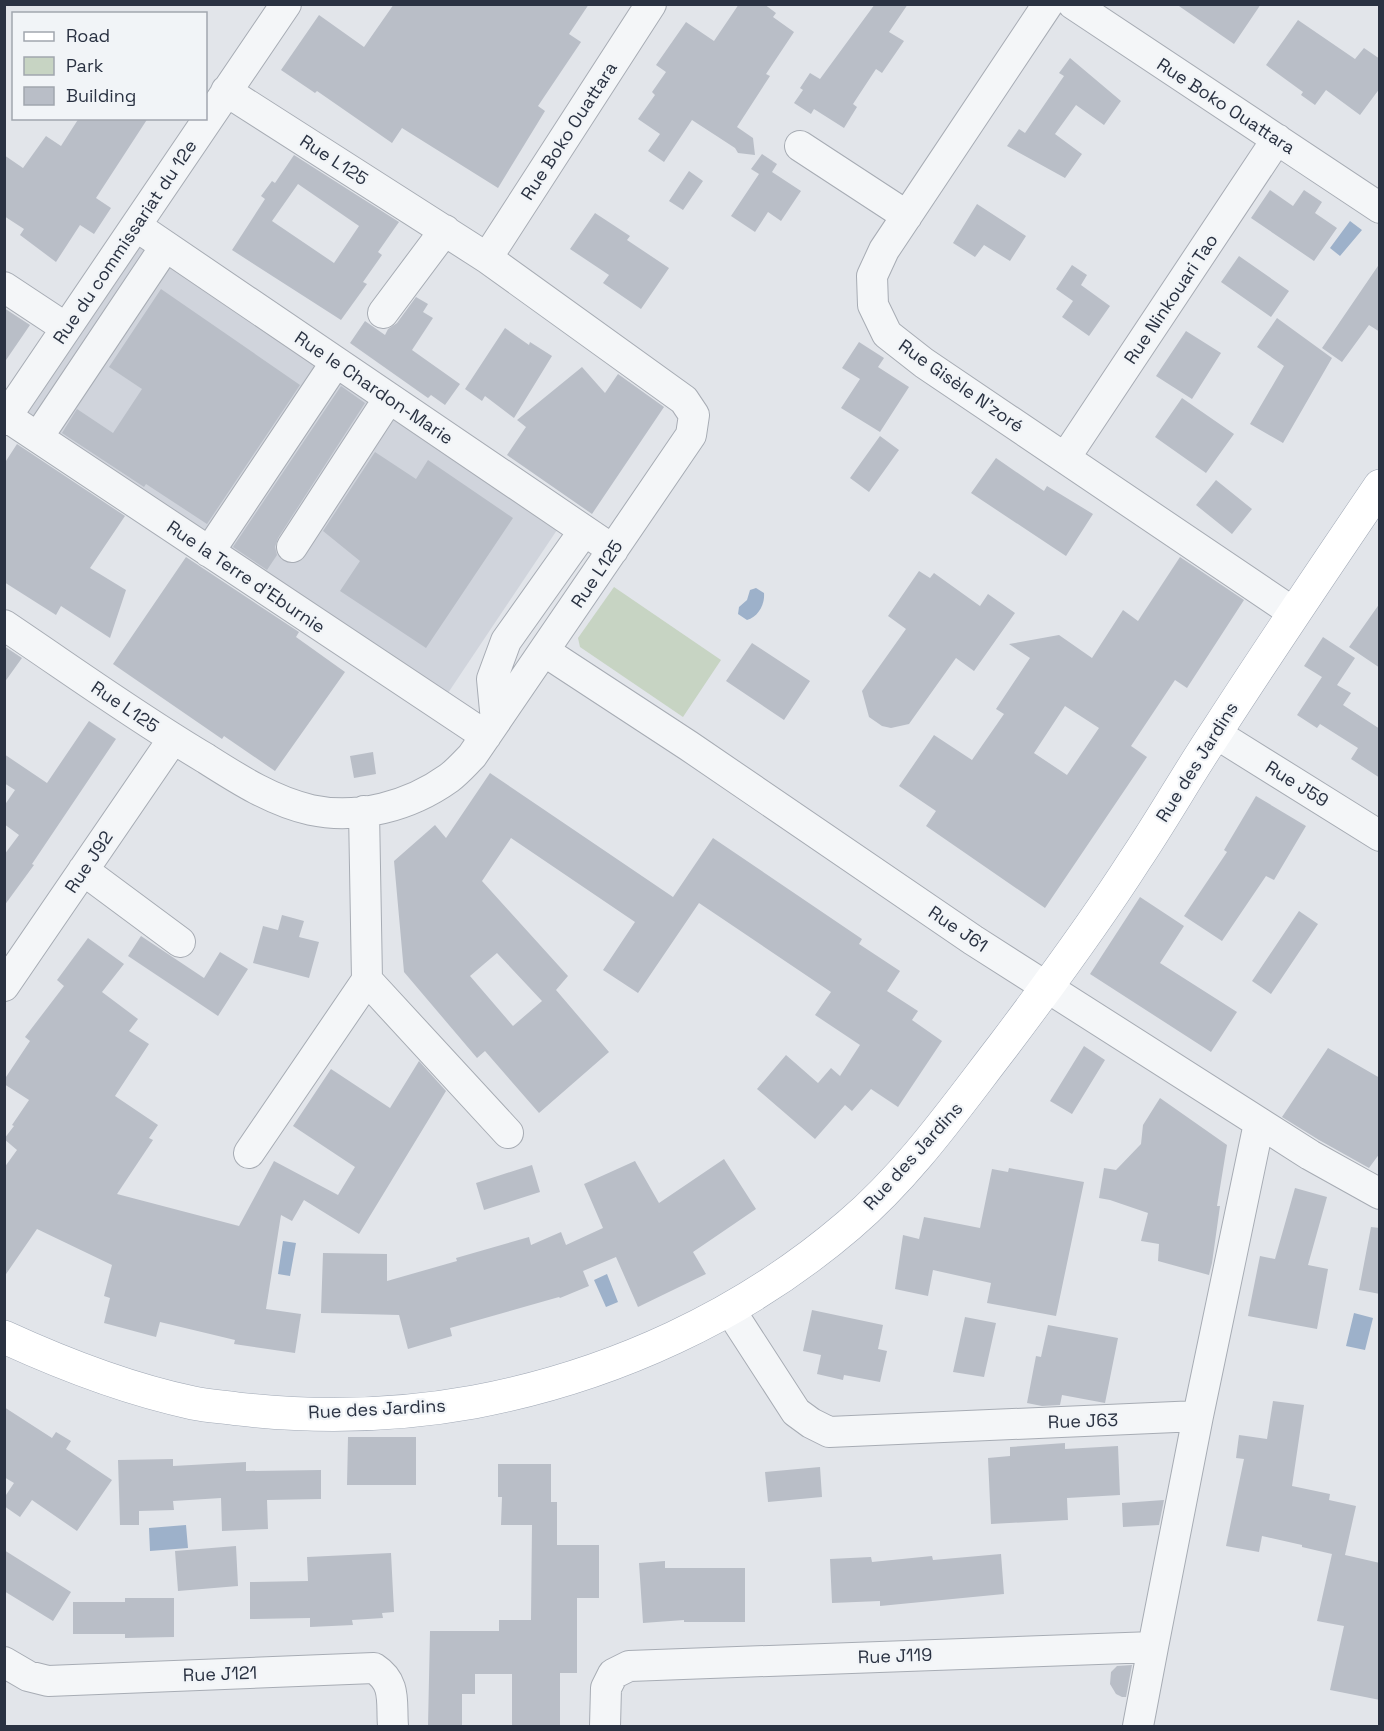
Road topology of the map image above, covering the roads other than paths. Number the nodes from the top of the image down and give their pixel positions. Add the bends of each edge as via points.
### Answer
1 (286, 4) edge
2 (651, 4) edge
3 (1048, 4) edge
4 (1073, 4) edge
5 (226, 91) junction
6 (207, 120) edge
7 (207, 120) edge
8 (1277, 139) junction
9 (800, 146) dead end
10 (1380, 208) edge
11 (907, 216) junction
12 (136, 226) junction
13 (445, 230) junction
14 (165, 247) junction
15 (487, 258) junction
16 (4, 287) edge
17 (383, 313) dead end
18 (66, 328) junction
19 (336, 362) junction
20 (389, 398) junction
21 (6, 418) edge
22 (38, 438) junction
23 (1065, 458) junction
24 (1380, 486) edge
25 (584, 531) junction
26 (292, 547) dead end
27 (613, 550) junction
28 (209, 552) junction
29 (1294, 613) junction
30 (4, 625) edge
31 (544, 651) junction
32 (491, 729) junction
33 (1215, 733) junction
34 (173, 739) junction
35 (364, 812) junction
36 (1380, 836) edge
37 (83, 870) junction
38 (180, 942) dead end
39 (367, 980) junction
40 (4, 986) edge
41 (1047, 988) junction
42 (1259, 1123) junction
43 (508, 1133) dead end
44 (249, 1154) dead end
45 (1380, 1194) edge
46 (730, 1310) junction
47 (4, 1336) edge
48 (1198, 1416) junction
49 (1153, 1647) junction
50 (4, 1662) edge
51 (393, 1726) edge
52 (605, 1726) edge
53 (1138, 1726) edge

1 - 5 street, Rue du commissariat du 12e
2 - 15 street, Rue Boko Ouattara
3 - 11 street, Rue Gisèle N'zoré
4 - 8 street, Rue Boko Ouattara
5 - 6 street, Rue du commissariat du 12e
5 - 13 street, Rue L125
7 - 12 street, Rue du commissariat du 12e
8 - 10 street, Rue Boko Ouattara
8 - 23 street, Rue Ninkouari Tao
9 - 11 street
11 - 23 street, Rue Gisèle N'zoré via 872,276 873,304 887,334
12 - 14 street, Rue le Chardon-Marie
12 - 18 street, Rue du commissariat du 12e
13 - 15 street, Rue L125
13 - 17 street
14 - 19 street, Rue le Chardon-Marie
14 - 22 street
15 - 27 street, Rue L125 via 684,400 694,415 691,435
16 - 18 street
18 - 21 street, Rue du commissariat du 12e
19 - 20 street, Rue le Chardon-Marie
19 - 28 street
20 - 25 street, Rue le Chardon-Marie
20 - 26 street
21 - 22 street, Rue la Terre d'Eburnie
22 - 28 street, Rue la Terre d'Eburnie
23 - 29 street, Rue Gisèle N'zoré
24 - 29 main road, Rue des Jardins
25 - 27 street, Rue le Chardon-Marie
25 - 32 street via 506,641 492,679
27 - 31 street, Rue L125
28 - 32 street, Rue la Terre d'Eburnie
29 - 33 main road, Rue des Jardins
30 - 34 street, Rue L125
31 - 32 street, Rue L125
31 - 41 street, Rue J61
32 - 35 street, Rue L125 via 450,778 421,795 385,809
33 - 36 street, Rue J59
33 - 41 main road, Rue des Jardins via 1134,862
34 - 35 street, Rue L125 via 275,798 312,810
34 - 37 street, Rue J92
35 - 39 street
37 - 38 street
37 - 40 street, Rue J92
39 - 43 street
39 - 44 street
41 - 42 street, Rue J61
41 - 46 main road, Rue des Jardins via 899,1178 851,1224
42 - 45 street, Rue J61
42 - 48 street
46 - 47 main road, Rue des Jardins via 618,1362 500,1397 432,1409 355,1414 276,1413 197,1404 129,1387 62,1363
46 - 48 street, Rue J63 via 796,1412 829,1432
48 - 49 street
49 - 52 street, Rue J119 via 629,1666 613,1674 606,1688
49 - 53 street
50 - 51 street, Rue J121 via 28,1676 48,1681 374,1668 390,1683

